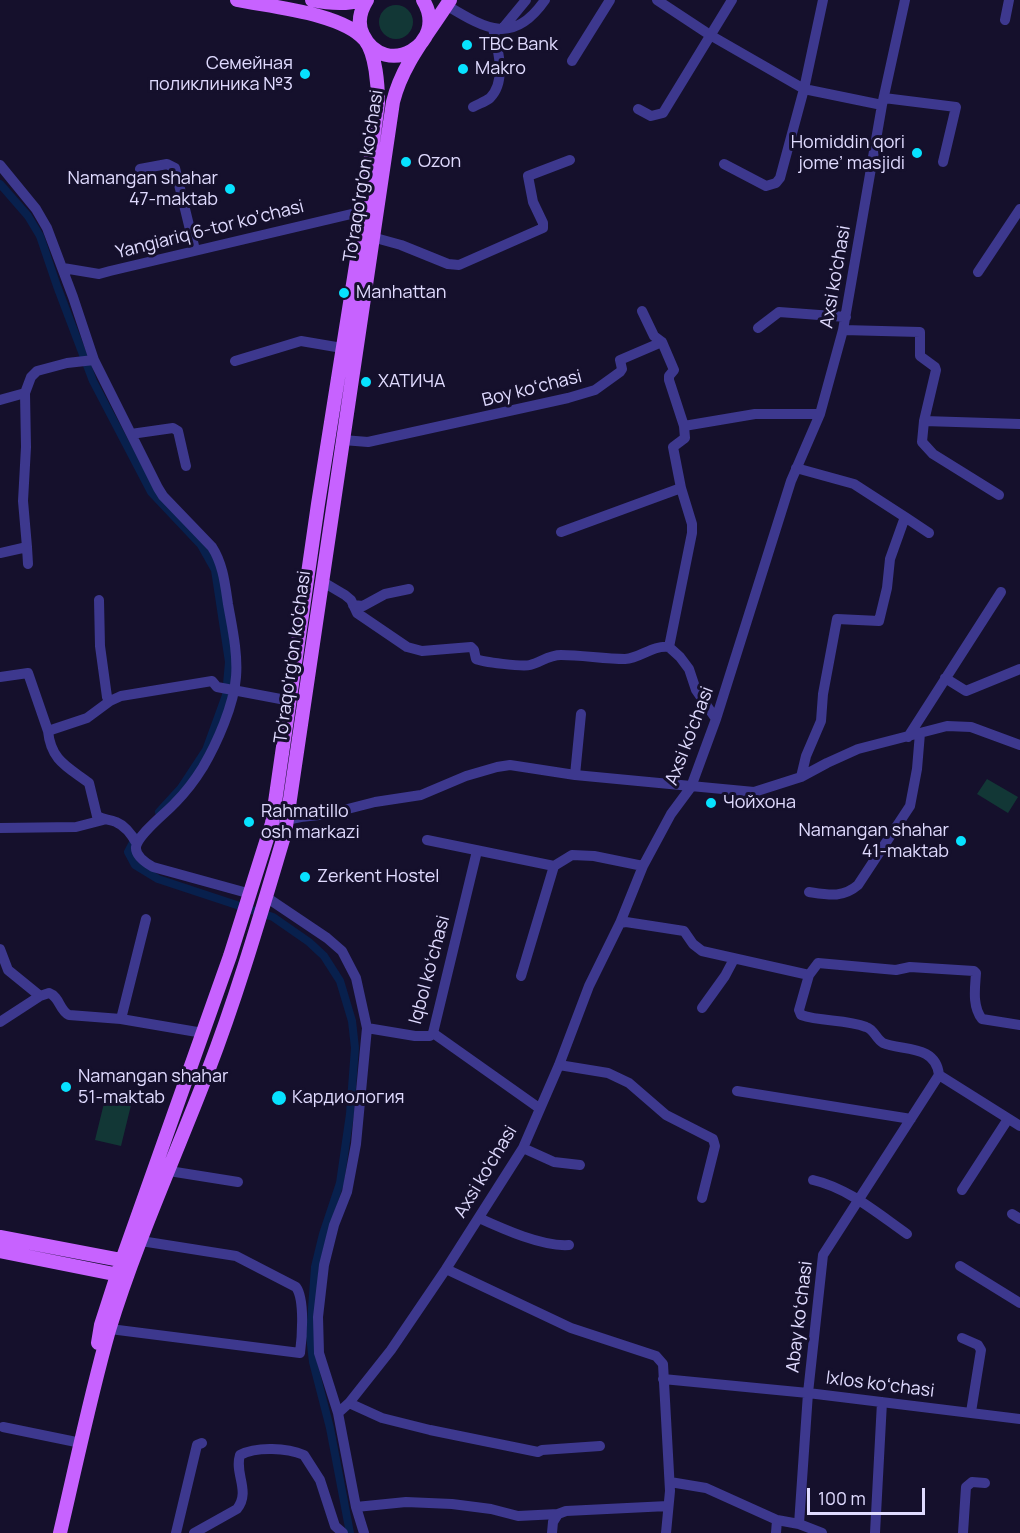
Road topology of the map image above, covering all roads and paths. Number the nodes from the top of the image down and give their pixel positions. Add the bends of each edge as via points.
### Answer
1 (237, 0) edge
2 (312, 0) edge
3 (361, 0) edge
4 (367, 0) edge
5 (423, 0) edge
6 (526, 0) edge
7 (545, 0) edge
8 (610, 0) edge
9 (657, 0) edge
10 (732, 0) edge
11 (823, 0) edge
12 (905, 0) edge
13 (1009, 0) edge
14 (448, 3) edge
15 (1005, 20) dead end
16 (498, 29) junction
17 (710, 35) junction
18 (423, 41) junction
19 (366, 42) junction
20 (572, 61) dead end
21 (804, 89) junction
22 (883, 101) junction
23 (473, 107) dead end
24 (638, 109) dead end
25 (570, 159) dead end
26 (943, 162) dead end
27 (724, 164) dead end
28 (0, 165) edge
29 (140, 170) dead end
30 (1020, 209) edge
31 (364, 211) junction
32 (372, 237) junction
33 (195, 250) junction
34 (63, 268) junction
35 (978, 272) dead end
36 (642, 311) dead end
37 (846, 317) junction
38 (758, 328) dead end
39 (843, 330) junction
40 (662, 342) junction
41 (342, 348) junction
42 (92, 360) junction
43 (235, 362) dead end
44 (26, 393) junction
45 (0, 400) edge
46 (820, 414) junction
47 (924, 421) junction
48 (1020, 424) edge
49 (684, 426) junction
50 (130, 434) junction
51 (343, 440) junction
52 (186, 466) dead end
53 (796, 468) junction
54 (681, 488) junction
55 (999, 495) dead end
56 (905, 517) junction
57 (561, 532) dead end
58 (929, 533) dead end
59 (27, 547) junction
60 (0, 553) edge
61 (28, 564) dead end
62 (323, 582) junction
63 (409, 589) dead end
64 (1001, 592) dead end
65 (99, 600) dead end
66 (353, 605) junction
67 (669, 647) junction
68 (1020, 669) edge
69 (0, 677) edge
70 (945, 678) junction
71 (230, 689) junction
72 (110, 701) junction
73 (291, 701) junction
74 (581, 714) dead end
75 (716, 719) junction
76 (48, 731) junction
77 (920, 734) junction
78 (908, 737) junction
79 (1020, 745) edge
80 (575, 775) junction
81 (801, 777) junction
82 (691, 786) junction
83 (103, 820) junction
84 (288, 820) junction
85 (272, 823) junction
86 (0, 828) edge
87 (428, 840) dead end
88 (137, 844) junction
89 (477, 851) junction
90 (554, 866) junction
91 (643, 866) junction
92 (809, 892) dead end
93 (250, 894) junction
94 (266, 898) junction
95 (146, 919) dead end
96 (620, 923) junction
97 (0, 949) edge
98 (734, 959) junction
99 (809, 975) junction
100 (520, 976) dead end
101 (40, 996) junction
102 (702, 1008) dead end
103 (121, 1019) junction
104 (0, 1022) edge
105 (1020, 1025) edge
106 (367, 1028) junction
107 (203, 1033) junction
108 (434, 1033) junction
109 (559, 1065) junction
110 (939, 1075) junction
111 (737, 1091) dead end
112 (539, 1108) junction
113 (911, 1119) junction
114 (1008, 1119) junction
115 (1020, 1126) edge
116 (523, 1148) junction
117 (580, 1165) dead end
118 (169, 1171) junction
119 (813, 1180) dead end
120 (238, 1182) dead end
121 (962, 1190) dead end
122 (702, 1198) dead end
123 (859, 1200) junction
124 (479, 1218) junction
125 (907, 1234) dead end
126 (0, 1237) edge
127 (141, 1241) junction
128 (569, 1245) dead end
129 (0, 1251) edge
130 (127, 1261) junction
131 (960, 1266) dead end
132 (446, 1269) junction
133 (122, 1275) junction
134 (1020, 1304) edge
135 (110, 1329) junction
136 (962, 1338) dead end
137 (663, 1379) junction
138 (808, 1393) junction
139 (90, 1402) junction
140 (349, 1402) junction
141 (882, 1402) junction
142 (971, 1412) junction
143 (338, 1413) junction
144 (1020, 1419) edge
145 (3, 1427) dead end
146 (81, 1443) junction
147 (202, 1443) dead end
148 (600, 1446) dead end
149 (670, 1482) junction
150 (985, 1484) dead end
151 (669, 1506) junction
152 (356, 1507) junction
153 (558, 1514) junction
154 (777, 1520) junction
155 (799, 1524) junction
156 (60, 1533) edge
157 (176, 1533) edge
158 (194, 1533) edge
159 (343, 1533) edge
160 (364, 1533) edge
161 (552, 1533) edge
162 (666, 1533) edge
163 (776, 1533) edge
164 (822, 1533) edge
165 (875, 1533) edge
166 (963, 1533) edge

1 - 19 main road via 326,18 354,30
2 - 3 main road
4 - 19 main road, To'raqo'rg'on ko'chasi via 360,19
5 - 18 main road via 430,21
6 - 16 street
7 - 16 street via 526,21
8 - 20 street
9 - 17 street
10 - 17 street
11 - 21 street
12 - 22 street, Axsi ko'chasi
13 - 15 street
14 - 16 street via 484,27
14 - 18 main road, To'raqo'rg'on ko'chasi
16 - 23 street via 500,76 489,99
17 - 21 street
17 - 24 street via 663,114 651,116
18 - 19 main road via 415,49 395,56
18 - 32 main road, To'raqo'rg'on ko'chasi via 397,84
19 - 31 main road, To'raqo'rg'on ko'chasi via 378,84 378,103
21 - 22 street
21 - 27 street via 776,183 766,186
22 - 26 street via 956,107
22 - 37 street, Axsi ko'chasi
25 - 32 street via 528,176 543,228 459,265
28 - 34 street via 42,218
29 - 33 street via 167,164 176,168
30 - 35 street
31 - 33 street, Yangiаriq 6-tor koʼchasi
31 - 41 main road, To'raqo'rg'on ko'chasi
32 - 51 main road, To'raqo'rg'on ko'chasi
33 - 34 street, Yangiаriq 6-tor koʼchasi via 99,273
34 - 42 street
36 - 40 street via 654,336
37 - 38 street via 778,312
37 - 39 street, Axsi ko'chasi
39 - 46 street, Axsi ko'chasi
39 - 47 street via 920,332 920,356 936,370
40 - 49 street via 674,370 669,380
40 - 51 street, Boy koʻchasi via 620,360 620,372 595,390 384,439
41 - 43 street via 301,341
41 - 73 main road, To'raqo'rg'on ko'chasi
42 - 44 street via 37,371 31,376
42 - 50 street
44 - 45 street
44 - 59 street via 23,501
46 - 49 street via 754,414
46 - 53 street, Axsi ko'chasi
47 - 48 street
47 - 55 street via 922,442 927,450
49 - 54 street via 685,438 673,447
50 - 52 street via 173,428 178,431
50 - 71 street via 163,496 217,555 233,641 236,676
51 - 62 main road, To'raqo'rg'on ko'chasi
53 - 56 street via 854,484
53 - 75 street, Axsi ko'chasi
54 - 57 street
54 - 67 street via 692,533
56 - 58 street
56 - 81 street via 890,559 879,621 837,619 821,721
59 - 60 street
59 - 61 street
62 - 66 street via 339,590
62 - 84 main road, To'raqo'rg'on ko'chasi
63 - 66 street via 385,594 363,606
64 - 70 street
65 - 72 street via 100,646
66 - 67 street via 357,613 406,647 422,651 471,647 478,660 514,666 528,666 559,655 627,659
67 - 75 street via 689,669 696,690
68 - 70 street via 966,691
69 - 76 street via 28,673
70 - 78 street
71 - 72 street via 217,687 212,681 141,691
71 - 73 street
71 - 88 street via 212,750 202,768
72 - 76 street via 87,718
73 - 85 main road, To'raqo'rg'on ko'chasi
74 - 80 street
75 - 82 street, Axsi ko'chasi
76 - 83 street via 54,753 71,772 89,783 97,816
77 - 78 street
77 - 79 street via 947,726 971,727
77 - 92 street via 910,806 858,885 839,896
78 - 81 street via 858,749
80 - 82 street
80 - 84 street via 510,765 497,767 422,795
81 - 82 street via 754,792
82 - 91 street, Axsi ko'chasi
83 - 86 street via 76,827
83 - 88 street via 116,822
84 - 85 street
84 - 94 main road, To'raqo'rg'on ko'chasi
85 - 93 main road, To'raqo'rg'on ko'chasi
87 - 89 street
88 - 93 street via 137,853 153,867
89 - 90 street
89 - 108 street, Iqbol koʻchasi
90 - 91 street via 572,855
90 - 100 street
91 - 96 street, Axsi ko'chasi
93 - 107 main road, To'raqo'rg'on ko'chasi
94 - 106 street via 342,951 356,978
94 - 118 main road, To'raqo'rg'on ko'chasi
95 - 103 street
96 - 98 street via 684,931 698,949
96 - 109 street, Axsi ko'chasi via 589,986
97 - 101 street via 8,970
98 - 99 street
98 - 102 street
99 - 105 street via 818,963 974,971 975,999 982,1019
99 - 110 street via 799,1010 801,1016 867,1027 880,1042 910,1047 935,1061
101 - 103 street via 52,994 69,1015
101 - 104 street
103 - 107 street
106 - 108 street, Iqbol koʻchasi via 415,1036
106 - 143 street via 356,1144 347,1192 324,1265 318,1317 319,1353
107 - 130 main road, To'raqo'rg'on ko'chasi
108 - 112 street
109 - 112 street, Axsi ko'chasi
109 - 122 street via 608,1073 629,1083 666,1115 713,1139 715,1146
110 - 113 street, Abay koʻchasi
110 - 114 street
111 - 113 street
112 - 116 street, Axsi ko'chasi
113 - 123 street, Abay koʻchasi
114 - 115 street
114 - 121 street
116 - 117 street via 554,1162
116 - 124 street, Axsi ko'chasi
118 - 120 street
118 - 127 main road, To'raqo'rg'on ko'chasi
119 - 123 street
123 - 125 street
123 - 138 street, Abay koʻchasi via 823,1255
124 - 128 street via 508,1231
124 - 132 street, Axsi ko'chasi
126 - 130 main road
127 - 130 main road, To'raqo'rg'on ko'chasi
127 - 135 street via 236,1256 296,1287 301,1304 300,1353
129 - 133 main road
130 - 133 main road
131 - 134 street
132 - 137 street via 571,1328 656,1356 663,1364
132 - 140 street, Axsi ko'chasi via 391,1350
133 - 135 main road
133 - 139 main road via 101,1325
135 - 139 main road
136 - 142 street via 981,1350
137 - 138 street, Ixlos koʻchasi
137 - 149 street
138 - 141 street, Ixlos koʻchasi
138 - 155 street, Abay koʻchasi
139 - 146 main road
140 - 143 street, Axsi ko'chasi
140 - 148 street via 382,1418 538,1452
141 - 142 street, Ixlos koʻchasi
141 - 165 street
142 - 144 street, Ixlos koʻchasi
143 - 152 street
145 - 146 street
146 - 156 main road
147 - 157 street via 197,1445
149 - 151 street
149 - 154 street via 706,1488
150 - 166 street via 972,1482 966,1487
151 - 153 street
151 - 162 street
152 - 153 street via 406,1502 452,1504 518,1516
152 - 160 street
153 - 161 street
154 - 155 street
154 - 163 street
155 - 164 street
158 - 159 street via 240,1505 244,1494 240,1455 274,1450 304,1455 320,1480 335,1527

